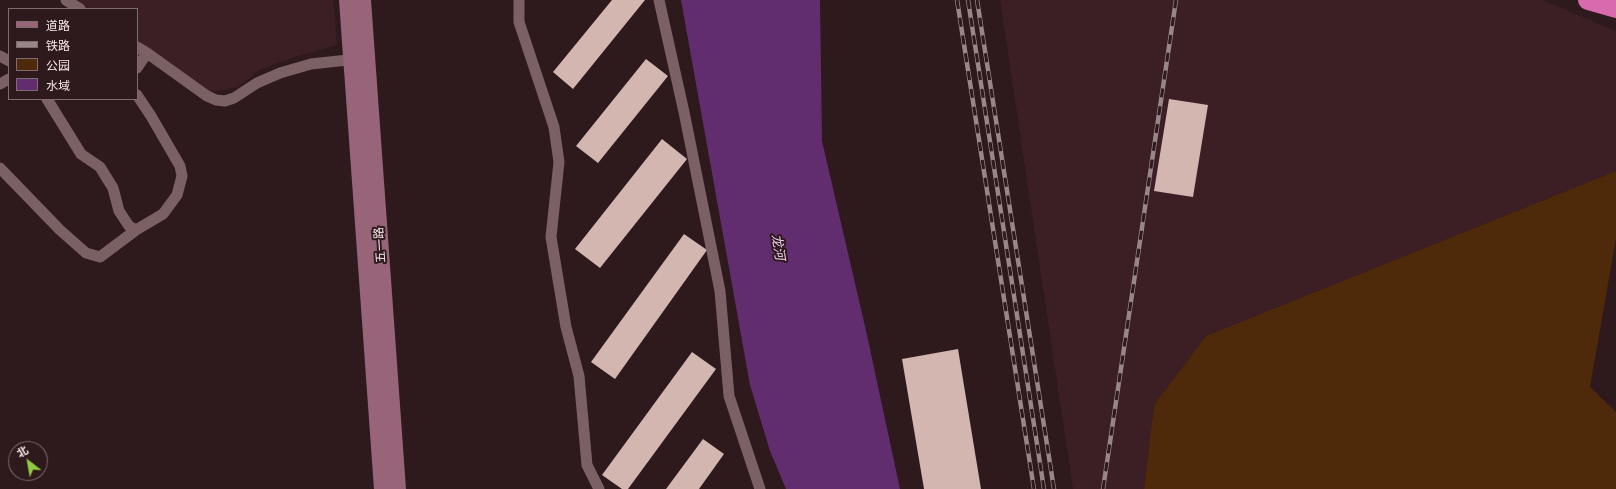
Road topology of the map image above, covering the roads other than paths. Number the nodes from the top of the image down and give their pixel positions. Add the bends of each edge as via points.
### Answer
1 (66, 0) edge
2 (347, 0) edge
3 (363, 0) edge
4 (519, 0) edge
5 (659, 0) edge
6 (1588, 0) edge
7 (78, 8) edge
8 (1616, 8) edge
9 (138, 48) edge
10 (147, 53) junction
11 (367, 57) junction
12 (351, 59) junction
13 (138, 66) edge
14 (138, 96) edge
15 (49, 100) edge
16 (0, 168) edge
17 (136, 230) junction
18 (382, 489) edge
19 (398, 489) edge
20 (599, 489) edge
21 (760, 489) edge

1 - 7 street
2 - 12 main road, 五一路
3 - 11 main road, 五一路
4 - 20 street via 519,22 554,127 559,162 551,237 566,327 579,376 587,465
5 - 21 street via 720,291 729,396
6 - 8 highway
9 - 10 street
10 - 12 street via 207,96 225,101 280,73 311,64
10 - 13 street
11 - 12 street
11 - 19 main road, 五一路
12 - 18 main road, 五一路
14 - 17 street via 180,166 182,176 177,195 163,214
15 - 17 street via 82,154 100,167 113,188 119,211 129,226
16 - 17 street via 86,253 100,257

